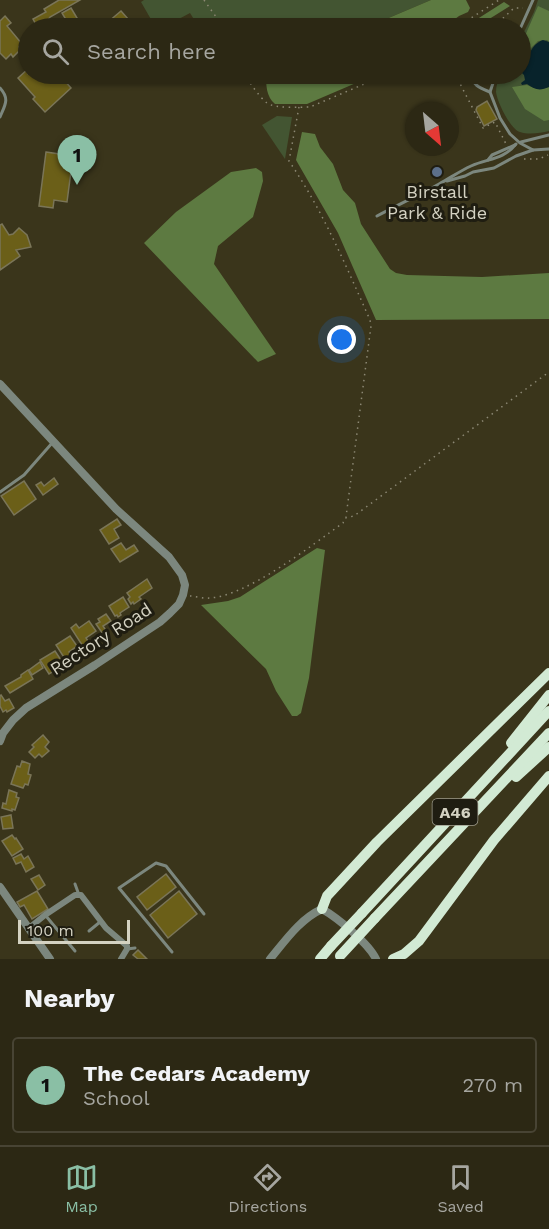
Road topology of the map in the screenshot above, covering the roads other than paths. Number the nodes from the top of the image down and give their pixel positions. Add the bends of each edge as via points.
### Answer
1 (533, 0) edge
2 (525, 18) edge
3 (475, 84) edge
4 (493, 84) edge
5 (0, 88) edge
6 (490, 92) junction
7 (0, 117) edge
8 (549, 135) edge
9 (518, 143) junction
10 (549, 149) edge
11 (533, 150) junction
12 (488, 160) junction
13 (443, 182) junction
14 (377, 216) dead end
15 (0, 384) edge
16 (54, 442) junction
17 (0, 492) edge
18 (549, 673) edge
19 (549, 695) edge
20 (549, 711) edge
21 (549, 733) edge
22 (0, 741) edge
23 (549, 747) edge
24 (549, 776) edge
25 (468, 820) junction
26 (433, 835) junction
27 (75, 884) dead end
28 (0, 888) edge
29 (79, 895) junction
30 (322, 909) junction
31 (204, 914) dead end
32 (45, 915) junction
33 (100, 922) junction
34 (28, 928) junction
35 (89, 931) dead end
36 (135, 948) dead end
37 (127, 949) junction
38 (75, 951) dead end
39 (172, 952) dead end
40 (339, 957) edge
41 (50, 959) edge
42 (121, 959) edge
43 (270, 959) edge
44 (320, 959) edge
45 (376, 959) edge
46 (393, 959) edge

1 - 2 lane
3 - 6 lane
4 - 6 lane
5 - 7 lane via 6,98
6 - 9 lane via 503,123
8 - 9 lane
9 - 11 lane
9 - 12 lane
9 - 12 lane via 510,152
10 - 11 lane
11 - 13 lane via 487,170
12 - 13 lane
13 - 14 lane
15 - 16 street
16 - 17 lane via 24,475
16 - 22 street, Rectory Road via 177,567 185,585 179,604 160,622 26,708
18 - 30 highway via 377,842 327,896
19 - 26 highway
20 - 26 highway, A46
21 - 25 highway, A46
23 - 25 highway
24 - 46 highway via 494,840 418,940
25 - 40 highway, A46, bridge
26 - 44 highway, A46, bridge
27 - 29 lane
28 - 34 street
29 - 32 street
29 - 33 street
30 - 43 street via 299,925
30 - 45 street via 371,950
31 - 39 lane via 166,866 156,863 119,888
32 - 34 street
32 - 38 lane
33 - 35 lane
33 - 37 street
34 - 41 street
36 - 37 lane
37 - 42 street

